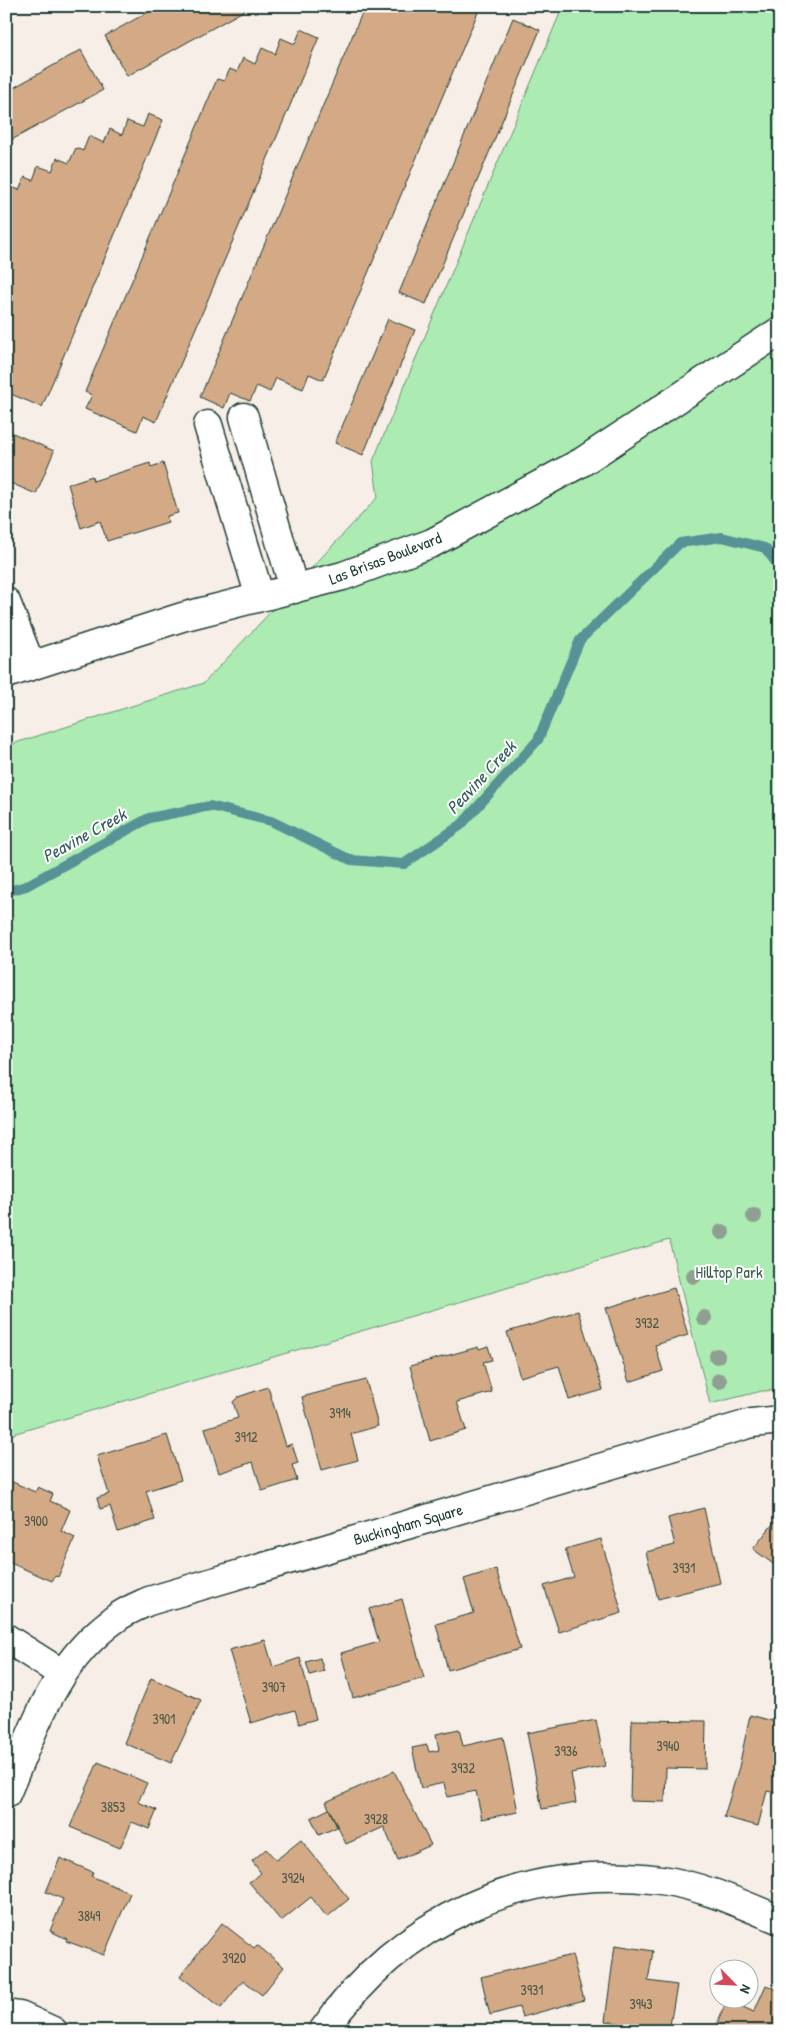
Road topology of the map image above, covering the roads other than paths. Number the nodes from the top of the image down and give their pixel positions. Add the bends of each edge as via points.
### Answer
1 (780, 331) edge
2 (244, 417) dead end
3 (208, 425) dead end
4 (294, 589) junction
5 (260, 597) junction
6 (6, 602) edge
7 (18, 670) edge
8 (780, 1420) edge
9 (6, 1638) edge
10 (61, 1674) junction
11 (6, 1794) edge
12 (780, 1920) edge
13 (6, 2014) edge
14 (54, 2031) edge
15 (323, 2031) edge

1 - 4 street, Las Brisas Boulevard via 582,462 432,543 344,576
2 - 4 street
3 - 5 street
4 - 5 street, Las Brisas Boulevard
5 - 7 street, Las Brisas Boulevard via 182,617
6 - 7 street
8 - 10 street, Buckingham Square via 752,1422 149,1601 117,1618 87,1642
9 - 10 street
10 - 11 street, Buckingham Square
12 - 15 street via 717,1894 662,1880 612,1876 559,1880 512,1890 460,1910 413,1937 372,1971 339,2007
13 - 14 street via 20,2016

